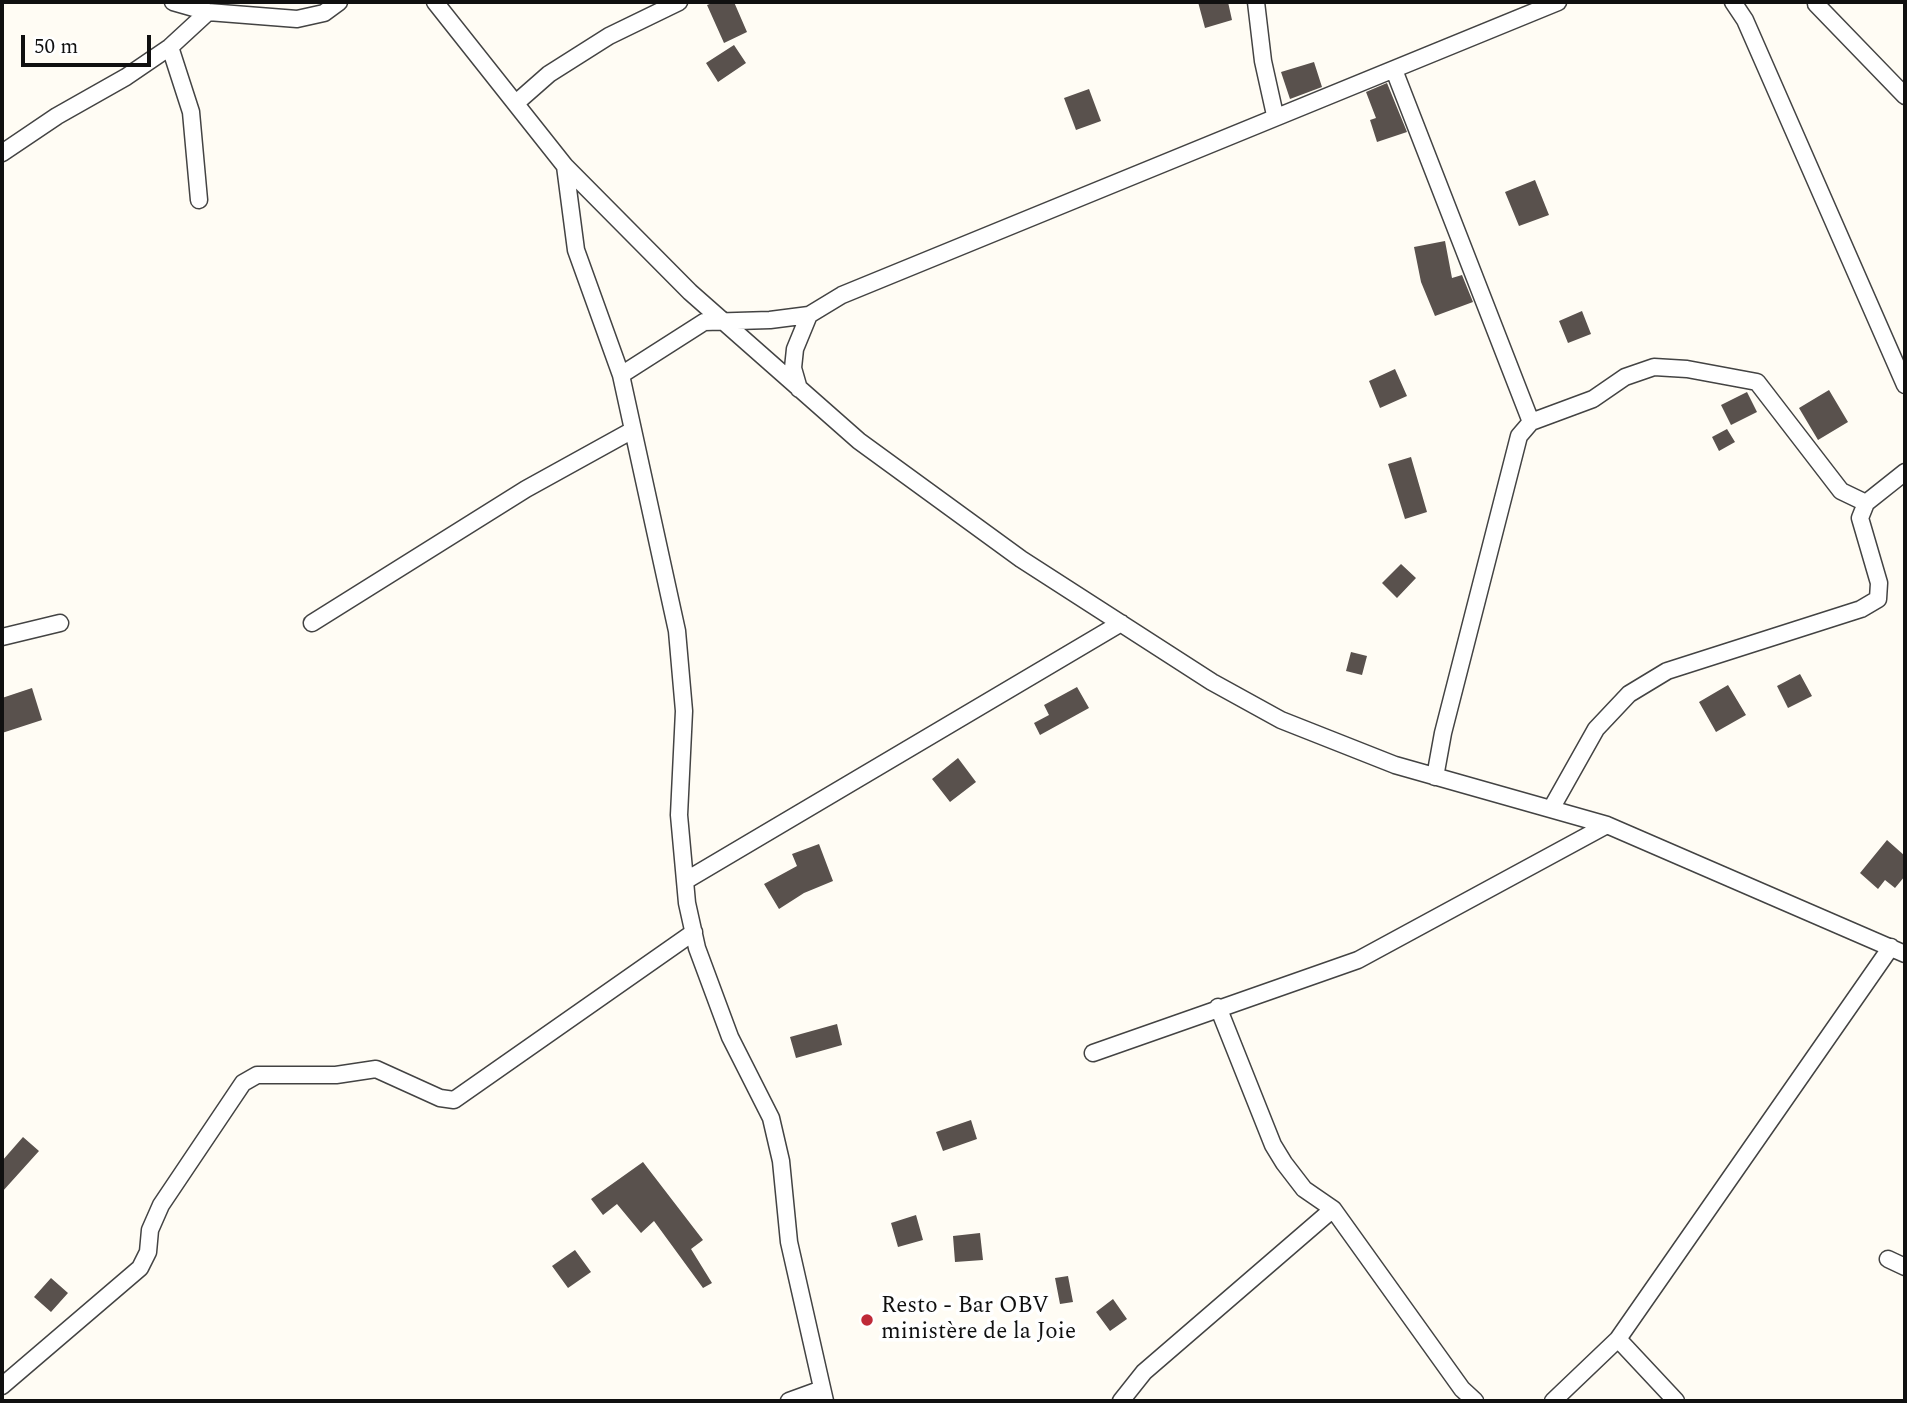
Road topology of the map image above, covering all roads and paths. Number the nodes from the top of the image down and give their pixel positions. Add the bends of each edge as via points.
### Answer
1 (173, 2) edge
2 (339, 2) edge
3 (435, 2) edge
4 (679, 2) edge
5 (1256, 2) edge
6 (1558, 2) edge
7 (1733, 2) edge
8 (1816, 4) dead end
9 (208, 12) junction
10 (170, 47) junction
11 (1394, 70) junction
12 (1905, 96) edge
13 (516, 103) junction
14 (1275, 115) junction
15 (2, 153) edge
16 (565, 166) junction
17 (199, 200) dead end
18 (809, 315) junction
19 (721, 320) junction
20 (621, 375) junction
21 (1905, 385) edge
22 (799, 390) junction
23 (1531, 422) junction
24 (631, 431) junction
25 (1905, 472) edge
26 (1866, 503) junction
27 (1121, 622) junction
28 (60, 623) dead end
29 (312, 623) dead end
30 (2, 637) edge
31 (1435, 777) junction
32 (1550, 809) junction
33 (1606, 825) junction
34 (685, 881) junction
35 (694, 932) junction
36 (1898, 951) edge
37 (1218, 1007) junction
38 (1093, 1053) dead end
39 (1333, 1209) junction
40 (1888, 1259) dead end
41 (1905, 1267) edge
42 (1618, 1339) junction
43 (2, 1386) edge
44 (824, 1395) edge
45 (789, 1401) edge
46 (1121, 1401) edge
47 (1475, 1401) edge
48 (1553, 1401) edge
49 (1676, 1401) edge

1 - 9 street
2 - 9 street via 324,13 304,18
3 - 13 street
4 - 13 street via 608,36 549,74
5 - 14 street
6 - 11 street
7 - 21 street via 1745,20
8 - 12 street
9 - 10 street
10 - 15 street
10 - 17 street via 191,111
11 - 14 street
11 - 23 street
13 - 16 street
14 - 18 street via 842,295
16 - 19 street
16 - 20 street via 576,250
18 - 19 street
18 - 22 street via 794,349
19 - 20 street via 704,322
19 - 22 street
20 - 24 street
22 - 27 street via 859,441 1021,559
23 - 26 street via 1593,399 1625,377 1654,367 1757,382 1841,491
23 - 31 street via 1519,436
24 - 29 street via 526,489
24 - 34 street via 677,631 684,711 679,815
25 - 26 street
26 - 32 street via 1860,518 1880,583 1878,599 1861,609 1667,671 1629,694 1596,729
27 - 31 street via 1212,682 1281,720
27 - 34 street
28 - 30 street
31 - 32 street
32 - 33 street
33 - 36 street
33 - 37 street via 1358,960
34 - 35 street
35 - 43 street via 454,1100 376,1069 336,1075 257,1075 243,1083 161,1205 140,1268
35 - 44 street via 730,1037 771,1118 782,1161 789,1242
36 - 42 street
37 - 38 street
37 - 39 street via 1273,1145 1304,1189
39 - 46 street via 1144,1372
39 - 47 street
40 - 41 street
42 - 48 street
42 - 49 street
44 - 45 street

